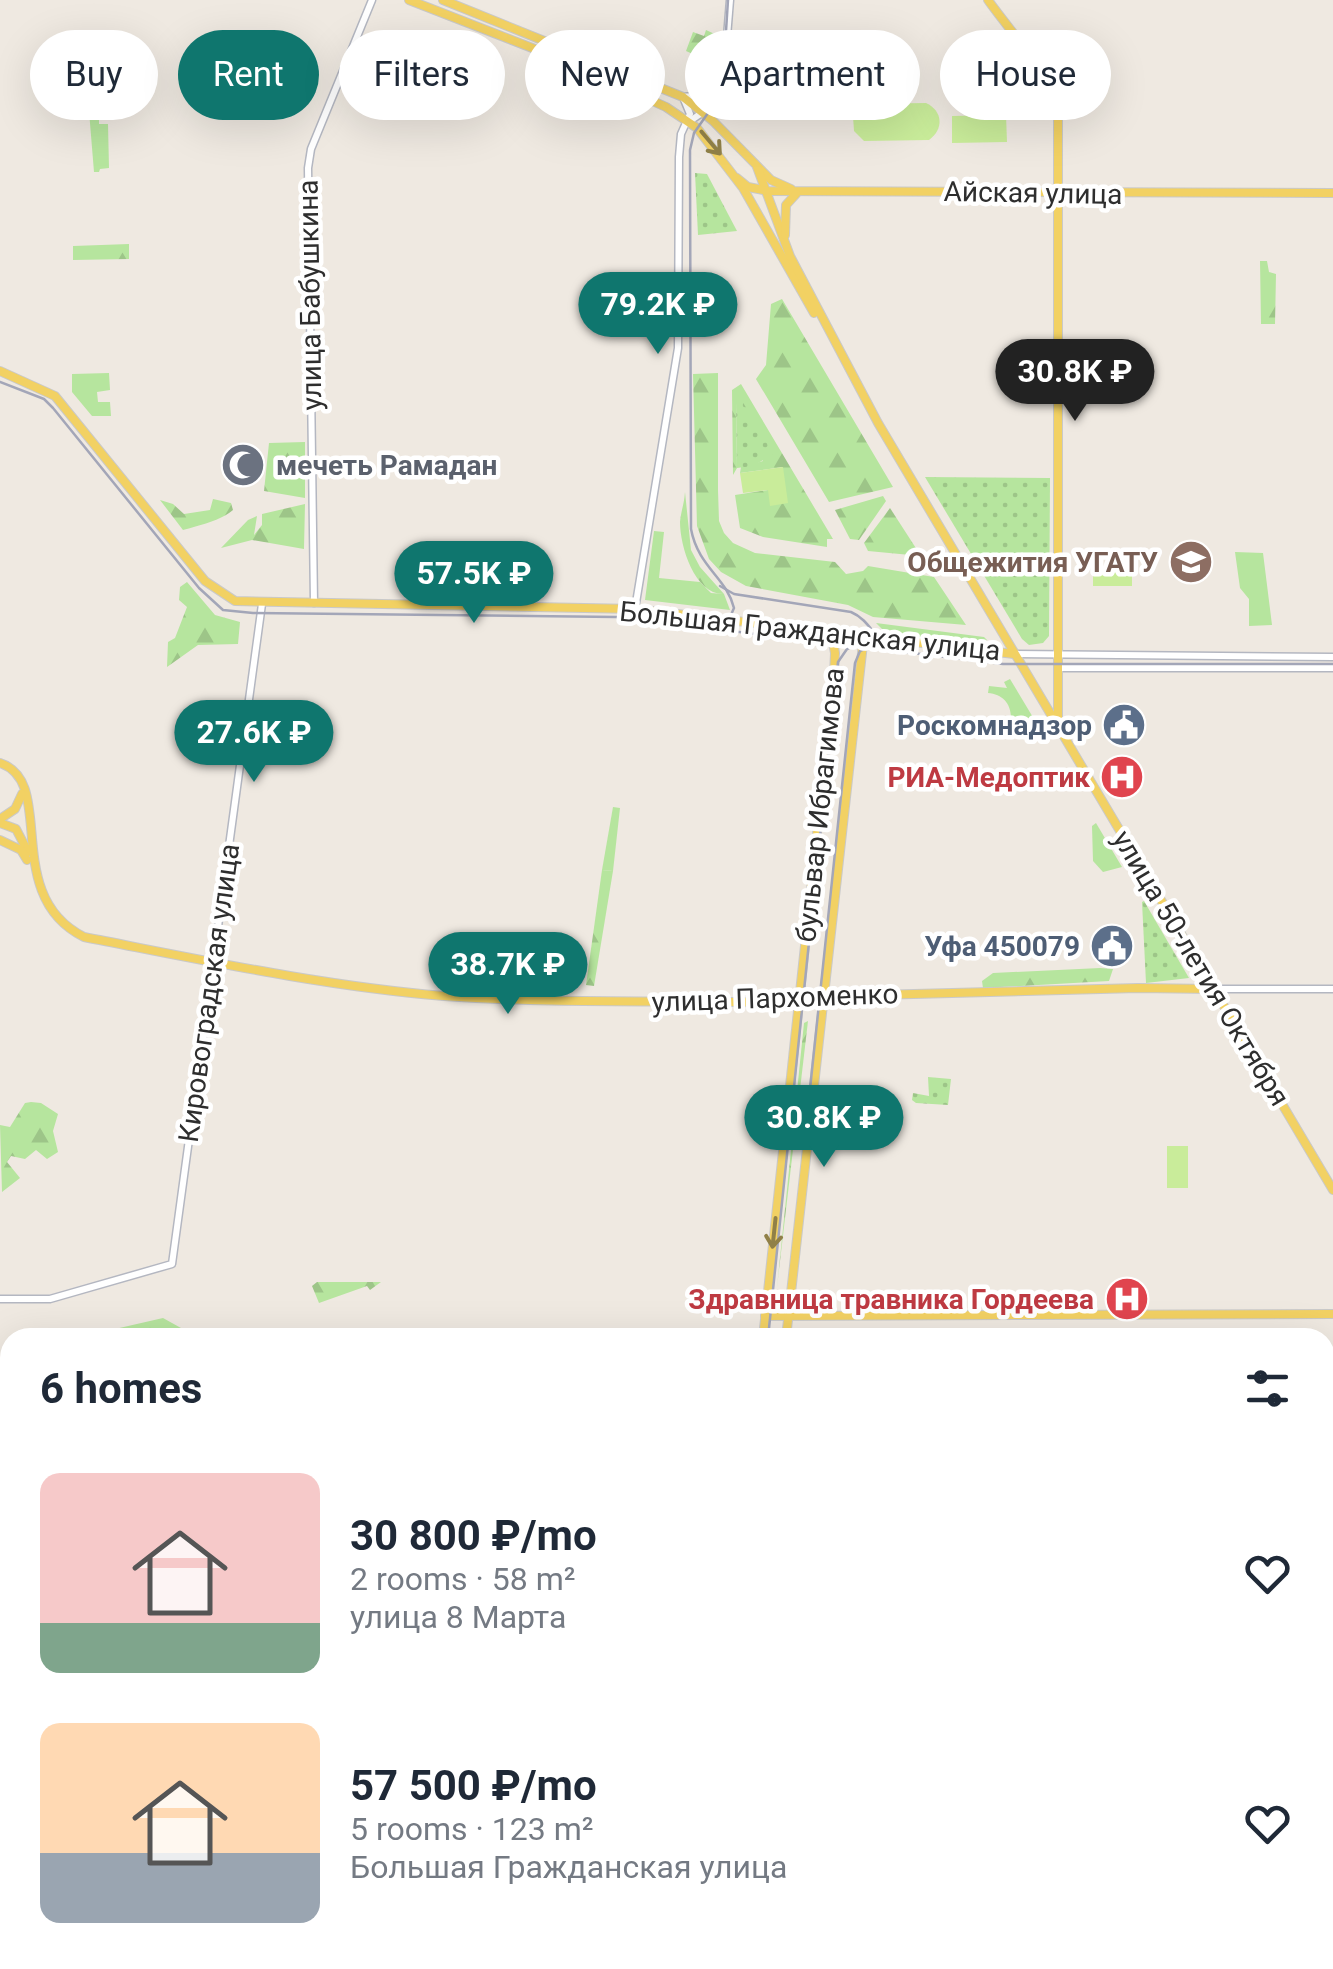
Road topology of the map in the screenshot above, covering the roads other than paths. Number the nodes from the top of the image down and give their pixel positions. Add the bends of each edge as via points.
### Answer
1 (372, 0) edge
2 (410, 0) edge
3 (443, 0) edge
4 (730, 0) edge
5 (1003, 0) edge
6 (991, 3) edge
7 (431, 4) edge
8 (729, 30) edge
9 (525, 33) edge
10 (525, 44) edge
11 (665, 89) edge
12 (684, 97) joint
13 (665, 106) edge
14 (711, 120) edge
15 (688, 121) junction
16 (754, 164) junction
17 (730, 168) junction
18 (737, 178) junction
19 (768, 191) junction
20 (800, 192) junction
21 (1057, 192) junction
22 (1333, 193) edge
23 (785, 245) junction
24 (839, 352) junction
25 (0, 372) edge
26 (314, 603) junction
27 (262, 604) junction
28 (636, 609) junction
29 (831, 631) junction
30 (864, 635) junction
31 (1014, 654) junction
32 (1058, 656) junction
33 (1333, 658) edge
34 (1059, 668) junction
35 (1333, 668) edge
36 (1058, 728) junction
37 (2, 763) edge
38 (22, 789) junction
39 (0, 820) edge
40 (0, 840) edge
41 (30, 856) junction
42 (32, 875) junction
43 (214, 962) junction
44 (1333, 989) edge
45 (1214, 990) junction
46 (800, 997) junction
47 (824, 998) junction
48 (1333, 1190) edge
49 (0, 1298) edge
50 (1333, 1314) edge
51 (765, 1316) junction
52 (788, 1318) junction
53 (763, 1328) edge
54 (787, 1328) edge

1 - 26 street, улица Бабушкина via 308,168
2 - 7 main road
3 - 9 main road, улица 50-летия Октября
4 - 8 street
5 - 6 street
6 - 21 main road via 1057,105
7 - 10 main road
11 - 12 main road, улица 50-летия Октября
12 - 15 street
13 - 15 main road
14 - 16 main road, улица 50-летия Октября
15 -> 17 main road
15 - 28 street via 679,157 678,348
16 - 17 main road via 738,157
16 - 19 main road, улица 50-летия Октября
16 - 20 main road, улица 50-летия Октября via 777,184
17 - 18 main road
18 - 19 main road, Айская улица
18 - 24 main road
19 - 20 main road, Айская улица
19 - 23 main road, улица 50-летия Октября
20 - 21 main road, Айская улица
20 - 23 main road via 786,205
21 - 22 main road, Айская улица
21 - 32 main road
23 - 24 main road, улица 50-летия Октября
24 - 31 main road, улица 50-летия Октября
25 - 27 main road, Большая Гражданская улица via 55,396 205,581 235,601
26 - 27 main road, Большая Гражданская улица
26 - 28 main road, Большая Гражданская улица
27 - 43 street, Кировоградская улица
28 - 29 main road, Большая Гражданская улица
29 - 30 main road, Большая Гражданская улица
29 - 46 main road, бульвар Ибрагимова via 834,675
30 - 31 main road, Большая Гражданская улица
30 - 47 main road, бульвар Ибрагимова
31 - 32 street, Большая Гражданская улица
31 - 36 main road, улица 50-летия Октября
32 - 33 street, Большая Гражданская улица
32 - 34 main road
34 - 35 street
34 - 36 main road
36 - 45 main road, улица 50-летия Октября
37 - 38 main road via 18,775
38 - 39 main road via 17,806
38 - 41 main road, улица Пархоменко
39 - 41 main road via 16,829
40 - 42 main road via 26,856
41 - 42 main road, улица Пархоменко
42 - 43 main road, улица Пархоменко via 44,904 84,937
43 - 46 main road, улица Пархоменко via 446,996 786,1003
43 - 49 street, Кировоградская улица via 172,1264 50,1299
44 - 45 street, улица Пархоменко
45 - 47 main road, улица Пархоменко
45 - 48 main road, улица 50-летия Октября
46 - 47 main road, улица Пархоменко
46 -> 51 main road, бульвар Ибрагимова
47 - 52 main road, бульвар Ибрагимова
50 - 52 main road
51 - 52 main road
51 - 53 main road, бульвар Ибрагимова
52 - 54 main road, бульвар Ибрагимова

